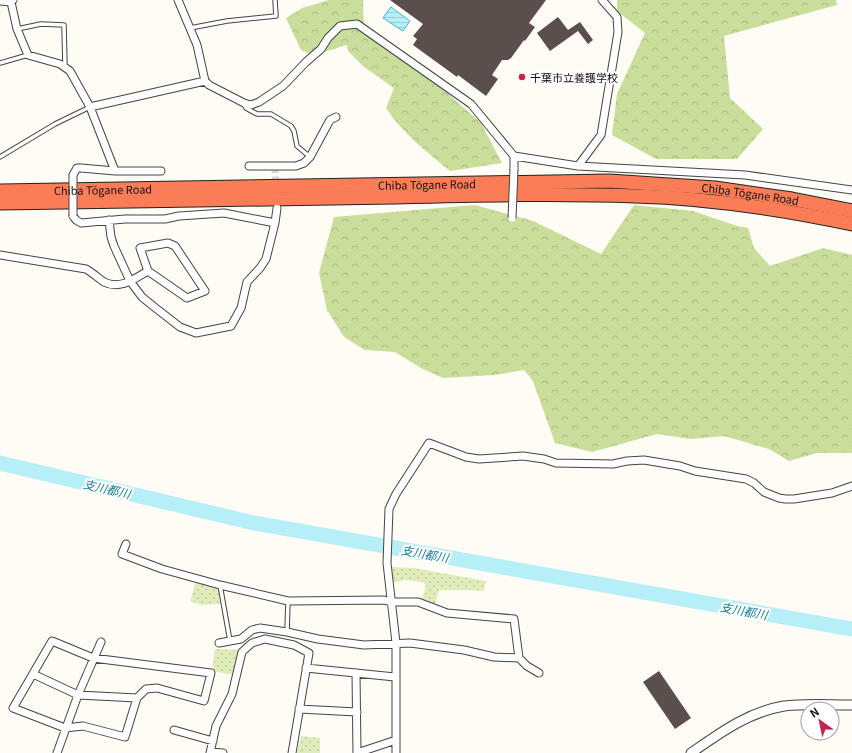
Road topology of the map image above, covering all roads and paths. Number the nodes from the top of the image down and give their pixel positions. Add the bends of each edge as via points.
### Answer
1 (178, 0) edge
2 (275, 0) edge
3 (602, 0) edge
4 (0, 1) edge
5 (13, 1) edge
6 (17, 28) junction
7 (190, 28) junction
8 (28, 55) junction
9 (0, 63) edge
10 (65, 67) junction
11 (205, 81) junction
12 (244, 104) junction
13 (90, 107) junction
14 (336, 117) dead end
15 (514, 156) junction
16 (0, 157) edge
17 (310, 157) junction
18 (249, 166) dead end
19 (578, 166) junction
20 (115, 171) junction
21 (161, 171) dead end
22 (852, 190) edge
23 (0, 191) edge
24 (0, 203) edge
25 (277, 208) dead end
26 (852, 211) edge
27 (512, 218) dead end
28 (109, 220) junction
29 (276, 223) junction
30 (852, 224) edge
31 (0, 255) edge
32 (148, 271) junction
33 (130, 281) junction
34 (852, 486) edge
35 (126, 544) dead end
36 (220, 585) junction
37 (288, 601) junction
38 (391, 602) junction
39 (287, 632) junction
40 (230, 641) junction
41 (101, 642) dead end
42 (219, 643) dead end
43 (396, 643) junction
44 (93, 658) junction
45 (519, 658) junction
46 (306, 668) junction
47 (539, 672) dead end
48 (356, 673) junction
49 (33, 674) junction
50 (395, 677) junction
51 (78, 695) junction
52 (137, 698) junction
53 (852, 705) edge
54 (299, 709) junction
55 (357, 712) junction
56 (65, 728) junction
57 (174, 730) dead end
58 (396, 740) junction
59 (213, 741) junction
60 (57, 753) edge
61 (210, 753) edge
62 (223, 753) edge
63 (292, 753) edge
64 (357, 753) edge
65 (396, 753) edge
66 (691, 753) edge

1 - 7 street
2 - 7 lane via 276,16
3 - 19 street via 617,17 617,39 601,135
4 - 5 street
5 - 6 street
6 - 8 street
6 - 10 lane via 40,24 64,25
7 - 11 street via 197,45
8 - 9 lane
8 - 10 street
10 - 13 street via 70,71
11 - 12 street
11 - 13 street
12 - 15 street via 259,102 283,86 321,49 340,26 357,24 471,104
12 - 17 lane via 257,114 271,114 291,126 297,146
13 - 16 lane via 55,124
13 - 20 street
14 - 17 street via 330,120
15 - 19 street
15 - 27 street, bridge
17 - 18 street via 296,166
19 - 22 street via 745,175
20 - 21 street
20 - 28 street, bridge via 77,168 73,176 73,216 76,220 81,223
23 - 26 highway, Chiba Tōgane Road via 609,181 715,188
24 - 30 highway, Chiba Tōgane Road via 537,194 637,196 695,200
25 - 29 street
28 - 29 street via 165,219 224,213
28 - 33 street via 114,246
29 - 33 street via 266,259 247,282 241,308 231,326 196,333 180,327 142,296
31 - 33 street via 86,269 111,284 119,285
32 - 32 street via 188,298 205,291 175,246 168,243 140,248
32 - 33 street
34 - 38 street via 832,493 794,499 778,498 746,479 644,460 606,464 556,463 522,456 479,459 466,457 429,443 389,509 387,564
35 - 36 street via 122,554 162,569
36 - 37 street
36 - 40 lane
37 - 38 street
37 - 39 lane
38 - 43 street
38 - 45 street via 418,602 447,613 514,619
39 - 40 street via 260,628 252,630 241,639
39 - 43 street via 364,645
40 - 42 street
41 - 44 street
43 - 45 street via 464,650 494,657
43 - 50 street
44 - 49 street via 52,641
44 - 51 street
44 - 52 street via 211,673 204,701 157,688 146,689
45 - 47 street
46 - 48 street
46 - 54 street
46 - 59 street via 309,653 294,645 265,639 252,643 242,652 232,694 216,726
48 - 50 street
48 - 55 street
49 - 51 street
49 - 56 street via 13,708
50 - 58 street
51 - 52 street
51 - 56 street
52 - 56 street via 125,737 83,726
53 - 66 street via 797,705 770,709 734,724
54 - 55 street
54 - 63 street
55 - 64 street
56 - 60 street
57 - 59 street
58 - 64 street
58 - 65 street
59 - 61 street
61 - 62 street

